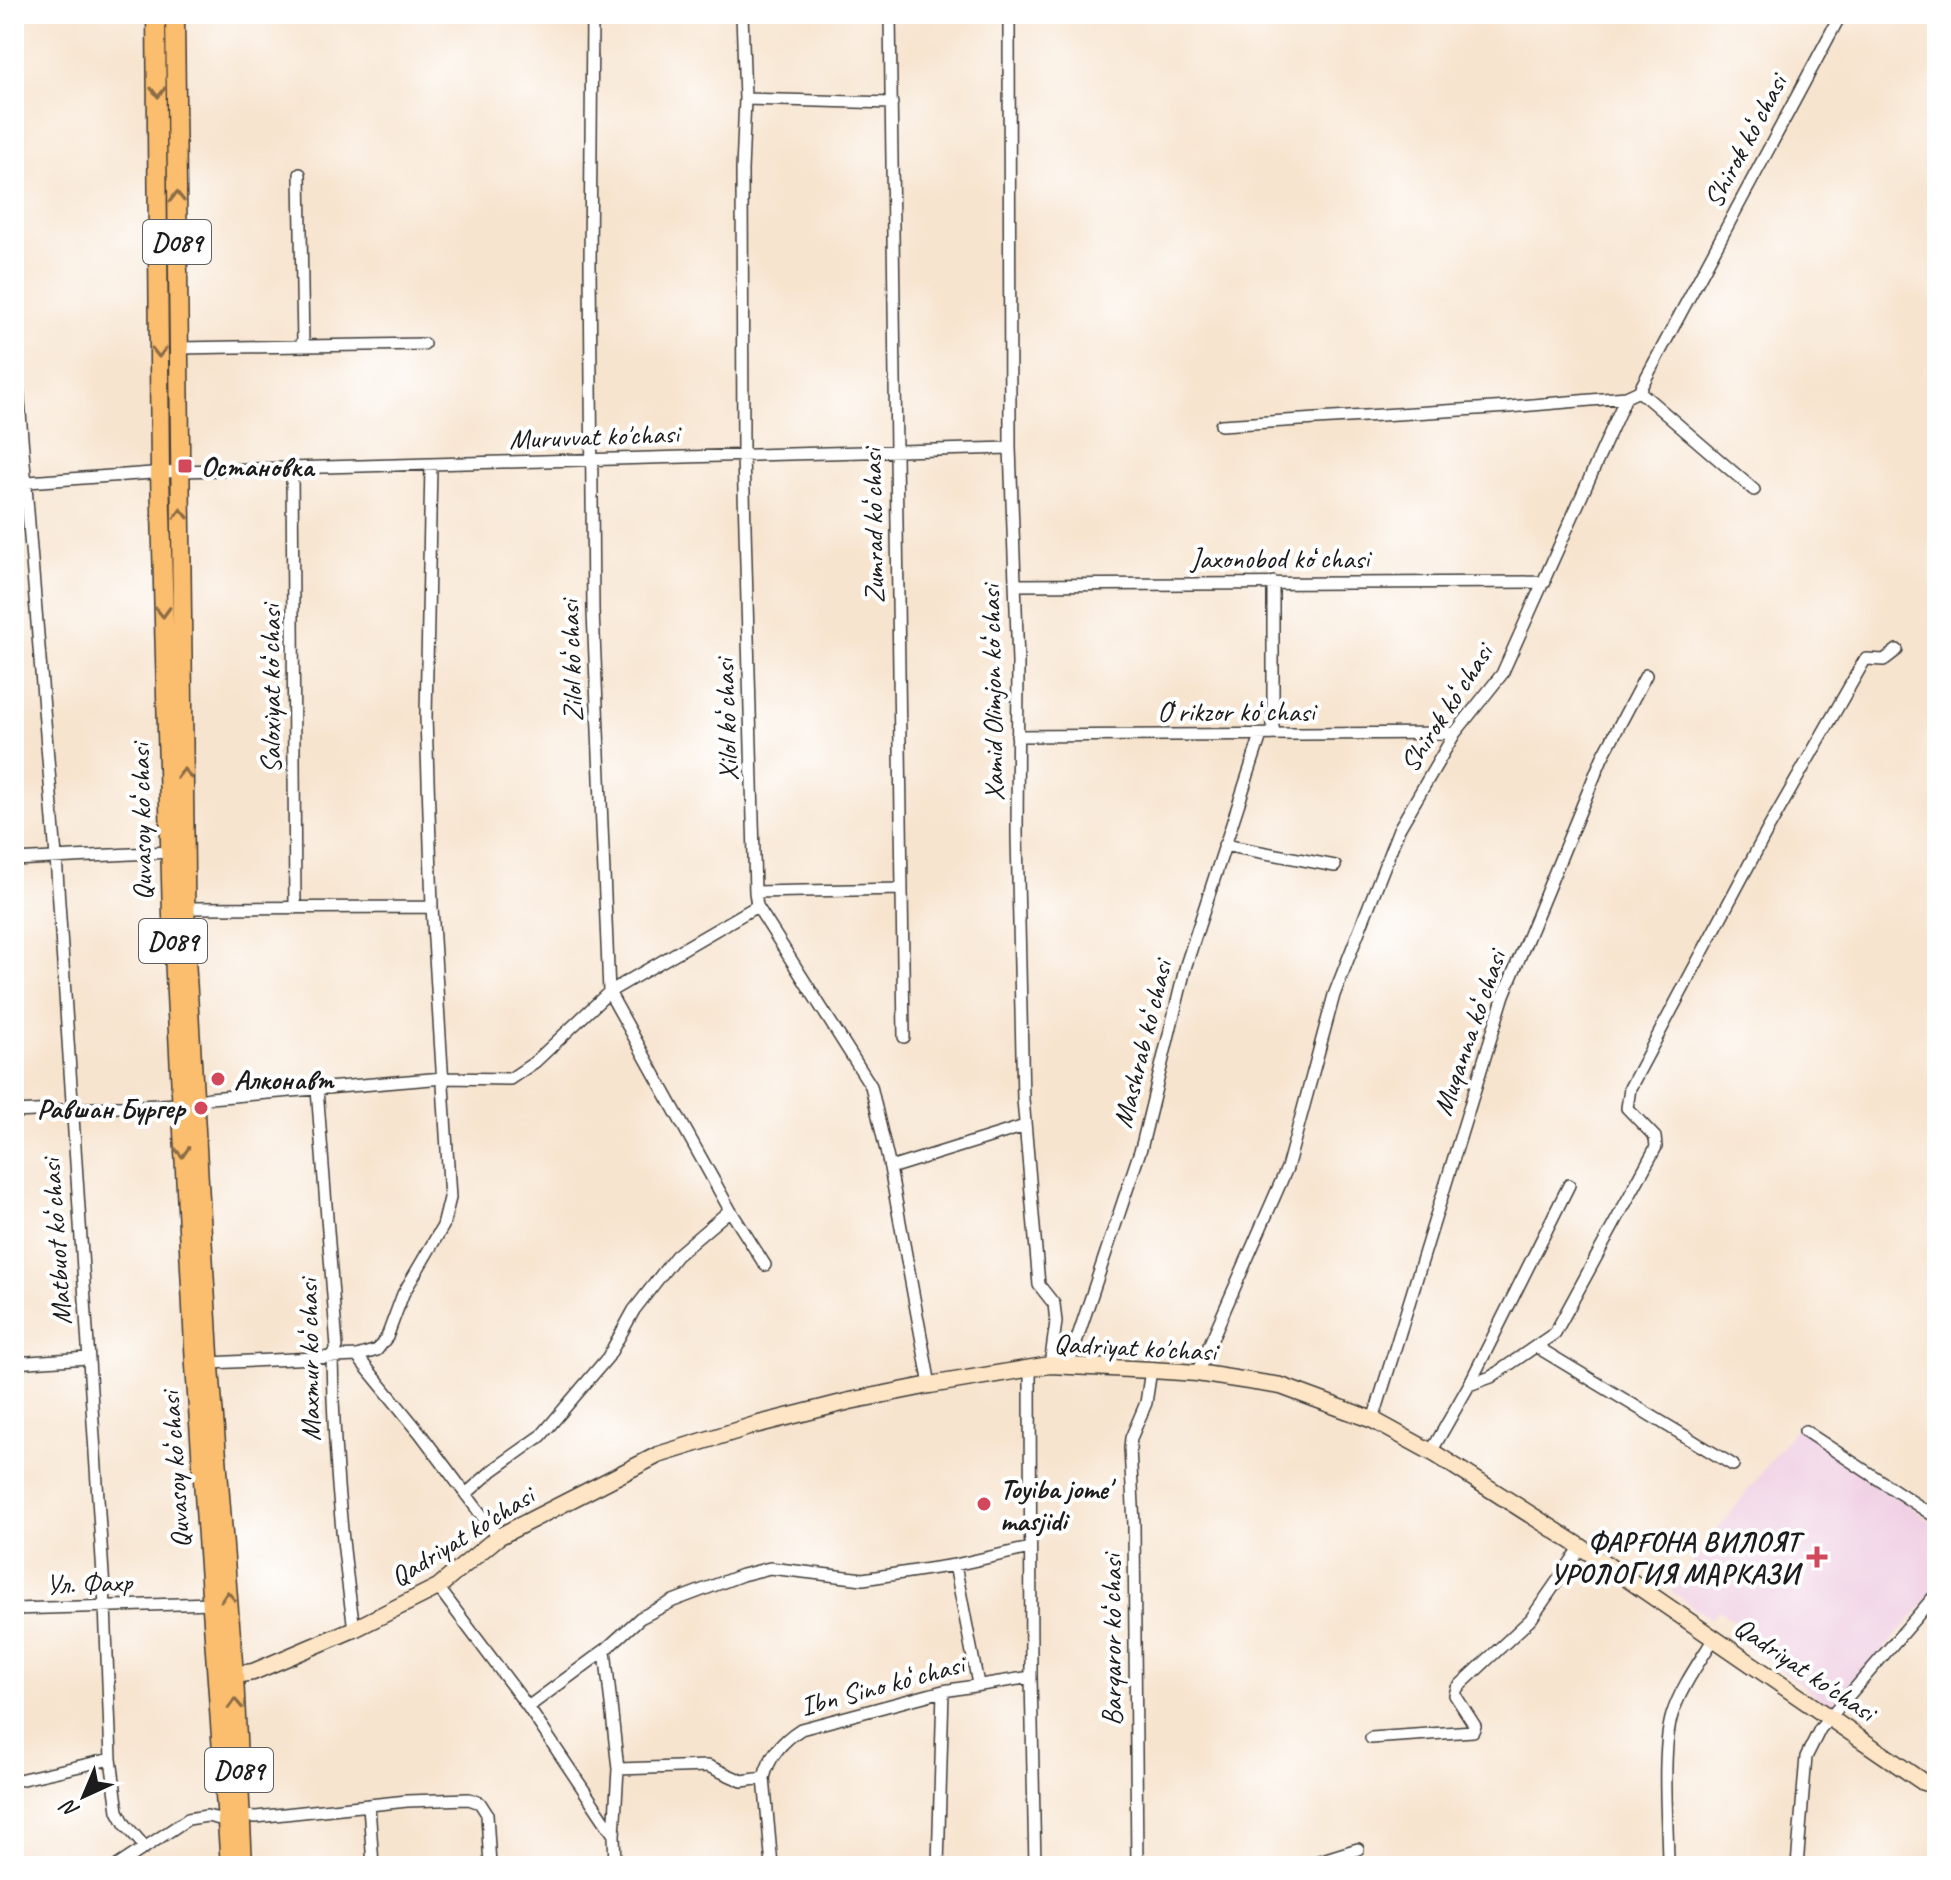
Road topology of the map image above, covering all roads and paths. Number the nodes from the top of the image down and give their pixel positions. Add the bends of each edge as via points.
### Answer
1 (156, 14) edge
2 (175, 14) edge
3 (592, 14) edge
4 (742, 14) edge
5 (890, 14) edge
6 (1009, 14) edge
7 (1841, 14) edge
8 (745, 99) junction
9 (892, 103) junction
10 (300, 174) dead end
11 (14, 339) edge
12 (303, 344) junction
13 (424, 344) dead end
14 (178, 348) junction
15 (1639, 391) junction
16 (1626, 397) junction
17 (1221, 425) dead end
18 (1010, 448) junction
19 (896, 451) junction
20 (743, 455) junction
21 (592, 459) junction
22 (431, 465) junction
23 (292, 469) junction
24 (180, 471) junction
25 (160, 474) junction
26 (20, 483) edge
27 (1754, 490) dead end
28 (1273, 582) junction
29 (1545, 582) junction
30 (1015, 585) junction
31 (1897, 650) dead end
32 (1646, 675) dead end
33 (1455, 733) junction
34 (1267, 734) junction
35 (1017, 736) junction
36 (1224, 845) junction
37 (170, 852) junction
38 (56, 857) junction
39 (14, 860) edge
40 (1335, 866) dead end
41 (902, 889) junction
42 (755, 892) junction
43 (757, 906) junction
44 (432, 907) junction
45 (295, 908) junction
46 (185, 914) junction
47 (609, 992) junction
48 (904, 1037) dead end
49 (443, 1078) junction
50 (317, 1089) junction
51 (187, 1102) junction
52 (71, 1108) junction
53 (14, 1112) edge
54 (1025, 1126) junction
55 (890, 1168) junction
56 (1569, 1185) dead end
57 (730, 1210) junction
58 (765, 1265) dead end
59 (1537, 1347) junction
60 (332, 1355) junction
61 (357, 1356) junction
62 (88, 1358) junction
63 (209, 1359) junction
64 (14, 1363) edge
65 (1050, 1365) junction
66 (1068, 1366) junction
67 (1030, 1368) junction
68 (1151, 1370) junction
69 (1197, 1373) junction
70 (930, 1385) junction
71 (1467, 1389) junction
72 (1373, 1420) junction
73 (1805, 1431) dead end
74 (1431, 1452) junction
75 (1733, 1465) dead end
76 (466, 1494) junction
77 (1937, 1518) edge
78 (498, 1537) junction
79 (1581, 1547) junction
80 (1030, 1548) junction
81 (955, 1565) junction
82 (438, 1587) junction
83 (1937, 1593) edge
84 (213, 1603) junction
85 (105, 1605) junction
86 (14, 1609) edge
87 (354, 1629) junction
88 (1714, 1638) junction
89 (605, 1650) junction
90 (234, 1675) junction
91 (1031, 1677) junction
92 (978, 1684) junction
93 (943, 1691) junction
94 (528, 1707) junction
95 (1830, 1716) junction
96 (1371, 1738) dead end
97 (111, 1759) junction
98 (618, 1769) junction
99 (764, 1778) junction
100 (14, 1781) edge
101 (1937, 1784) edge
102 (369, 1805) junction
103 (235, 1818) junction
104 (614, 1835) junction
105 (144, 1846) junction
106 (1358, 1849) dead end
107 (117, 1866) edge
108 (230, 1866) edge
109 (243, 1866) edge
110 (373, 1866) edge
111 (490, 1866) edge
112 (615, 1866) edge
113 (772, 1866) edge
114 (938, 1866) edge
115 (1035, 1866) edge
116 (1137, 1866) edge
117 (1303, 1866) edge
118 (1668, 1866) edge
119 (1797, 1866) edge

1 -> 25 main road, Quvasoy koʻchasi / D089
14 -> 2 main road, Quvasoy koʻchasi / D089
3 - 21 street, Zilol koʻchasi
4 - 8 street, Xilol koʻchasi
5 - 9 street, Zumrad koʻchasi
6 - 18 street, Xamid Olimjon koʻchasi
7 - 15 street, Shirok koʻchasi
8 - 9 street
8 - 20 street, Xilol koʻchasi
9 - 19 street, Zumrad koʻchasi
10 - 12 street
11 - 26 street, Matbuot koʻchasi
12 - 13 street
12 - 14 street
14 - 24 main road, Quvasoy koʻchasi / D089
15 - 16 street
15 - 27 street
16 - 17 street
16 - 29 street, Shirok koʻchasi
18 - 19 street, Muruvvat ko'chasi
18 - 30 street, Xamid Olimjon koʻchasi
19 - 20 street, Muruvvat ko'chasi
19 - 41 street, Zumrad koʻchasi
20 - 21 street, Muruvvat ko'chasi
20 - 42 street, Xilol koʻchasi
21 - 22 street, Muruvvat ko'chasi
21 - 47 street, Zilol koʻchasi
22 - 23 street, Muruvvat ko'chasi
22 - 44 street via 426,717
23 - 24 street, Muruvvat ko'chasi
23 - 45 street, Saloxiyat koʻchasi
24 - 25 street, Muruvvat ko'chasi
46 -> 24 main road, Quvasoy koʻchasi / D089
25 - 26 street
25 -> 37 main road, Quvasoy koʻchasi / D089
26 - 38 street, Matbuot koʻchasi
28 - 29 street, Jaxonobod koʻchasi
28 - 30 street, Jaxonobod koʻchasi
28 - 34 street, Mashrab koʻchasi
29 - 33 street, Shirok koʻchasi via 1502,674
30 - 35 street, Xamid Olimjon koʻchasi
31 - 59 street via 1884,660 1863,663 1637,1076 1627,1108 1655,1137 1656,1147 1555,1333
32 - 72 street, Muqanna koʻchasi via 1602,758 1504,995
33 - 34 street, Oʻrikzor koʻchasi
33 - 69 street, Shirok koʻchasi via 1399,829 1379,875 1334,995 1287,1168
34 - 35 street, Oʻrikzor koʻchasi
34 - 36 street, Mashrab koʻchasi
35 - 54 street, Xamid Olimjon koʻchasi
36 - 40 street
36 - 66 street, Mashrab koʻchasi via 1186,965 1142,1145
37 - 38 street
37 - 51 main road, Quvasoy koʻchasi / D089
38 - 39 street
38 - 52 street, Matbuot koʻchasi
41 - 42 street
41 - 48 street, Zumrad koʻchasi
42 - 43 street, Xilol koʻchasi
43 - 47 street
43 - 55 street, Xilol koʻchasi via 871,1086
44 - 45 street
44 - 49 street
45 - 46 street
46 - 51 main road, Quvasoy koʻchasi / D089
47 - 49 street via 510,1079
47 - 57 street, Zilol koʻchasi
49 - 50 street
49 - 61 street via 450,1198 443,1226 403,1294 387,1337 377,1350
50 - 51 street
50 - 60 street, Maxmur koʻchasi via 337,1347
51 - 52 street
51 - 63 main road, Quvasoy koʻchasi / D089
51 -> 84 main road, Quvasoy koʻchasi / D089
52 - 53 street
52 - 62 street, Matbuot koʻchasi
54 - 55 street
54 - 65 street, Xamid Olimjon koʻchasi via 1039,1285 1054,1304 1056,1322
55 - 70 street, Xilol koʻchasi
56 - 71 street
57 - 58 street, Zilol koʻchasi
57 - 76 street via 676,1256 634,1310 608,1357 541,1436
59 - 71 street
59 - 75 street
60 - 61 street
60 - 63 street
60 - 87 street, Maxmur koʻchasi via 341,1537
61 - 76 street
62 - 64 street
62 - 85 street, Matbuot koʻchasi
90 -> 63 main road, Quvasoy koʻchasi / D089
65 - 66 street, Qadriyat ko'chasi
65 - 67 street, Qadriyat ko'chasi
66 - 68 street, Qadriyat ko'chasi
67 - 70 street, Qadriyat ko'chasi
67 - 80 street
68 - 69 street, Qadriyat ko'chasi
68 - 116 street, Barqaror koʻchasi via 1130,1448
69 - 72 street, Qadriyat ko'chasi via 1281,1386
70 - 78 street, Qadriyat ko'chasi via 755,1425 658,1455
71 - 74 street
72 - 74 street, Qadriyat ko'chasi
73 - 77 street
74 - 79 street, Qadriyat ko'chasi
76 - 78 street
78 - 82 street, Qadriyat ko'chasi
79 - 88 street, Qadriyat ko'chasi
79 - 96 street via 1531,1619 1457,1688 1455,1695 1475,1726 1473,1731
80 - 81 street
80 - 91 street
81 - 89 street via 863,1579 758,1570 651,1612
81 - 92 street
82 - 87 street, Qadriyat ko'chasi
82 - 94 street
83 - 95 street
84 - 85 street, Ул. Фахр
84 - 103 main road, Quvasoy koʻchasi / D089
85 - 86 street, Ул. Фахр
85 - 97 street, Matbuot koʻchasi
87 - 90 street, Qadriyat ko'chasi
88 - 95 street, Qadriyat ko'chasi
88 - 118 street via 1671,1718
89 - 94 street
89 - 98 street
103 -> 90 main road, Quvasoy koʻchasi / D089
91 - 92 street, Ibn Sino koʻchasi
91 - 115 street
92 - 93 street, Ibn Sino koʻchasi
93 - 99 street, Ibn Sino koʻchasi via 801,1729 782,1743
93 - 114 street
94 - 104 street
95 - 101 street, Qadriyat ko'chasi via 1923,1782
95 - 119 street via 1806,1757
97 - 100 street
97 - 105 street, Matbuot koʻchasi via 118,1811
98 - 99 street via 708,1766 742,1781
98 - 104 street
99 - 113 street
102 - 103 street
102 - 110 street
102 - 111 street via 476,1800 487,1814
103 - 105 street via 188,1819
103 - 108 main road, Quvasoy koʻchasi / D089
103 - 109 main road, Quvasoy koʻchasi / D089
104 - 112 street
105 - 107 street
106 - 117 street

